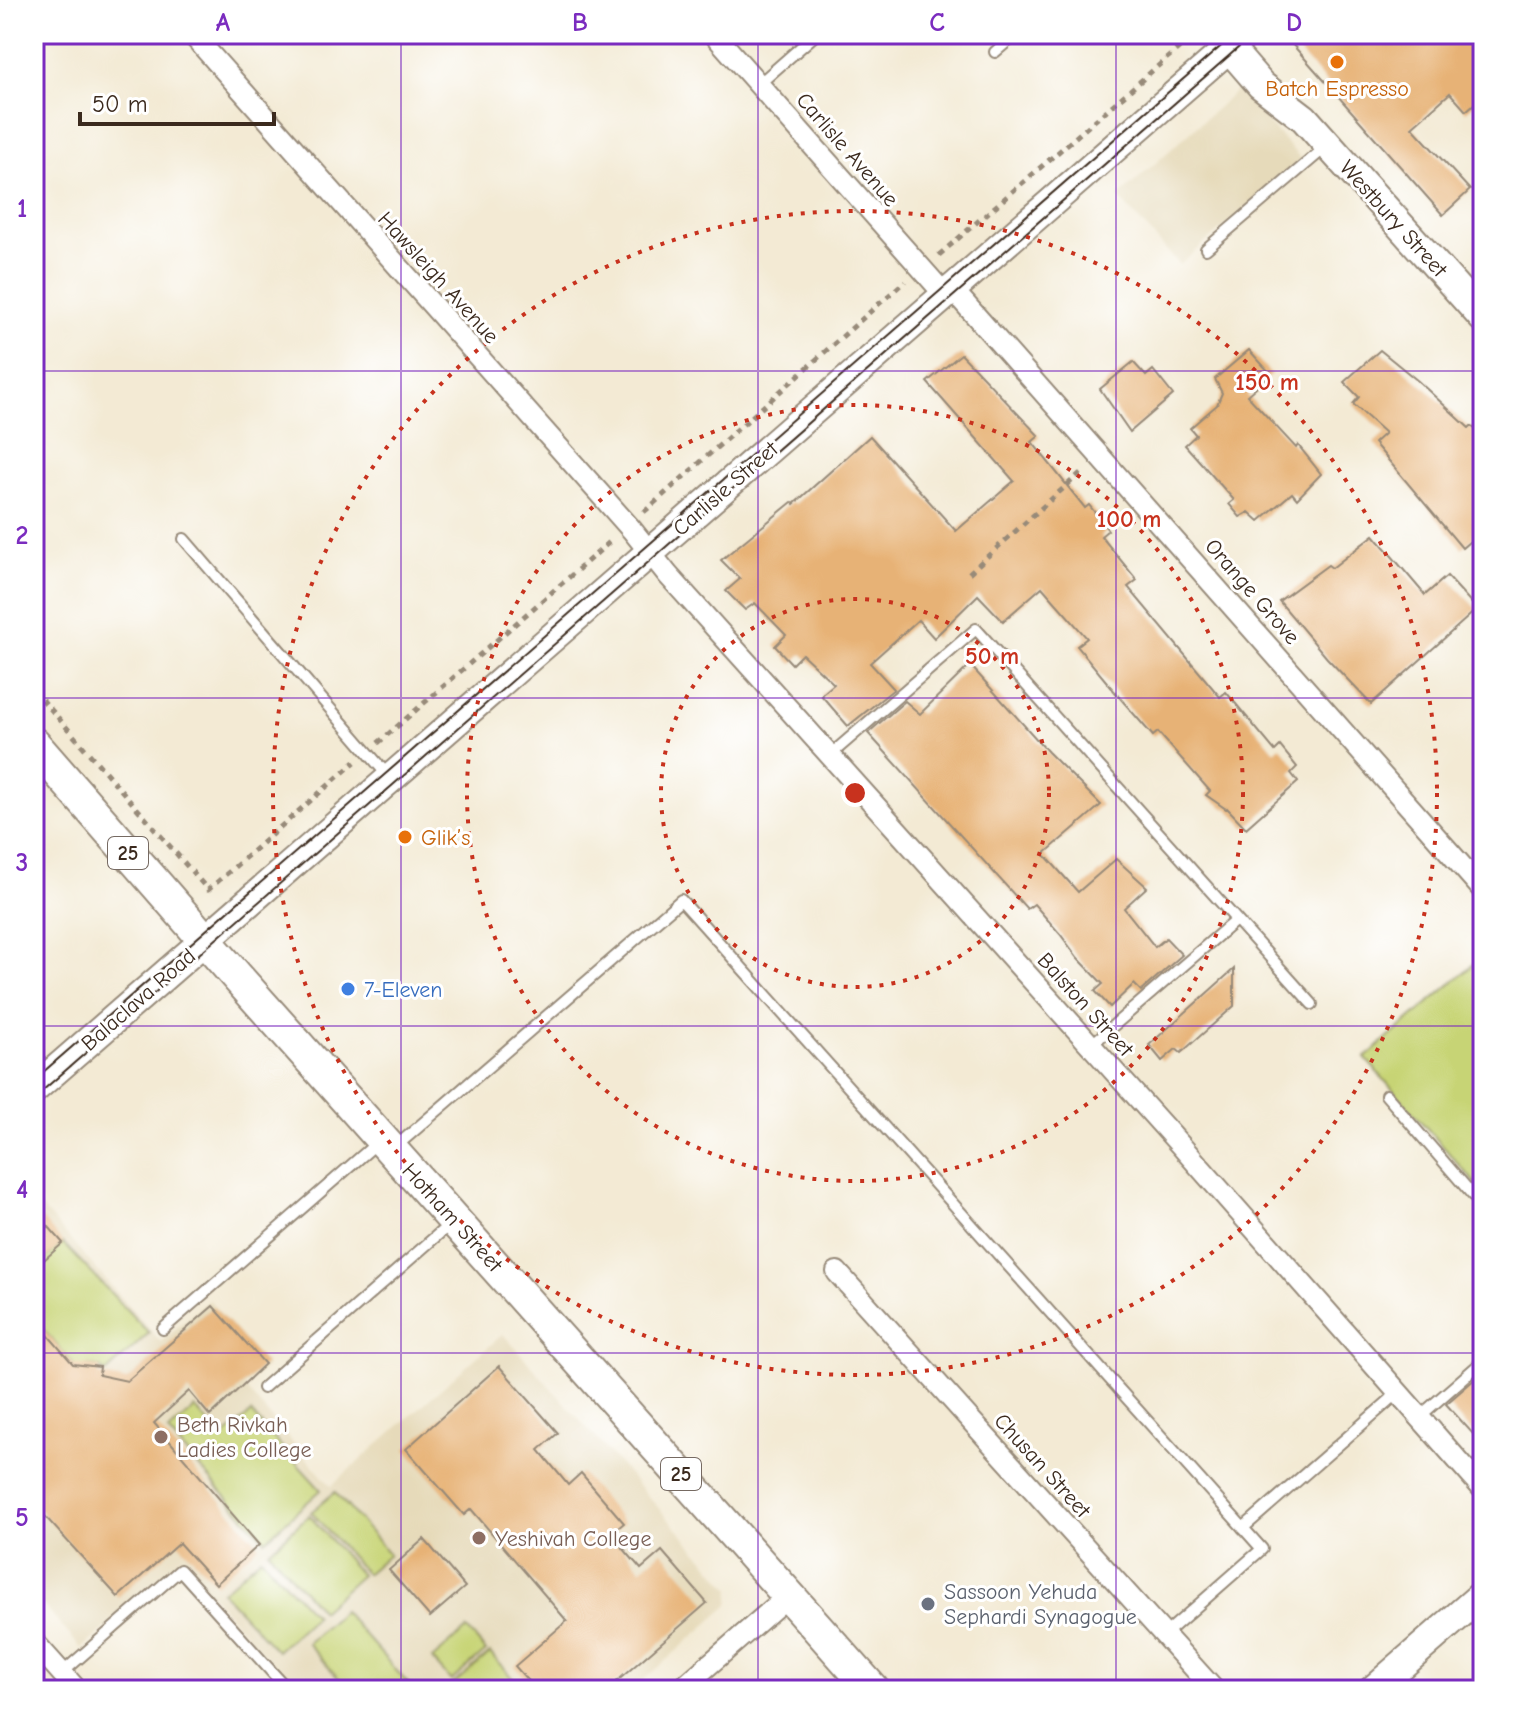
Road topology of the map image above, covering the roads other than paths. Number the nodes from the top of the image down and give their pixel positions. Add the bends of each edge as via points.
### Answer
1 (192, 34) edge
2 (714, 34) edge
3 (816, 34) edge
4 (1016, 34) edge
5 (1240, 38) edge
6 (995, 52) dead end
7 (759, 84) junction
8 (1328, 145) junction
9 (1206, 249) dead end
10 (949, 293) junction
11 (1483, 318) edge
12 (184, 539) dead end
13 (650, 553) junction
14 (34, 744) edge
15 (829, 756) junction
16 (391, 779) junction
17 (1483, 890) edge
18 (1236, 920) junction
19 (205, 941) junction
20 (1312, 1004) dead end
21 (1091, 1045) junction
22 (34, 1089) edge
23 (1386, 1095) dead end
24 (387, 1144) junction
25 (1483, 1207) edge
26 (455, 1220) junction
27 (837, 1272) dead end
28 (163, 1329) dead end
29 (1483, 1361) edge
30 (263, 1388) dead end
31 (1398, 1393) junction
32 (1419, 1417) junction
33 (1483, 1489) edge
34 (1243, 1528) junction
35 (789, 1595) junction
36 (1482, 1596) edge
37 (1164, 1635) junction
38 (34, 1642) edge
39 (62, 1673) junction
40 (77, 1690) edge
41 (288, 1690) edge
42 (680, 1690) edge
43 (873, 1690) edge
44 (1214, 1690) edge
45 (1373, 1690) edge

1 - 13 street, Hawsleigh Avenue
2 - 7 street, Carlisle Avenue
3 - 7 lane
4 - 6 lane
5 - 8 main road, Westbury Street via 1261,85 1304,118
5 - 10 main road, Carlisle Street
7 - 10 street, Carlisle Avenue via 914,276
8 - 9 lane
8 - 11 main road, Westbury Street
10 - 13 main road, Carlisle Street
10 - 17 street, Orange Grove via 1101,455
12 - 16 lane
13 - 15 street, Balston Street
13 - 16 main road, Carlisle Street
14 - 19 main road, Hotham Street / 25
15 - 18 lane via 976,629
15 - 21 street, Balston Street
16 - 19 main road, Carlisle Street
18 - 20 lane
18 - 21 lane
19 - 22 main road, Balaclava Road
19 - 24 main road, Hotham Street / 25
21 - 31 street, Balston Street
23 - 25 lane
24 - 26 main road, Hotham Street / 25
24 - 28 lane
24 - 34 lane via 681,900
26 - 30 lane
26 - 35 main road, Hotham Street / 25
27 - 37 street, Chusan Street
29 - 32 lane
31 - 32 street, Balston Street
31 - 34 lane
32 - 33 street, Balston Street
34 - 37 lane via 1262,1549
35 - 42 street
35 - 43 main road, Hotham Street / 25
36 - 45 main road
37 - 44 street, Chusan Street
38 - 39 street
39 - 40 street
39 - 41 lane via 180,1570

